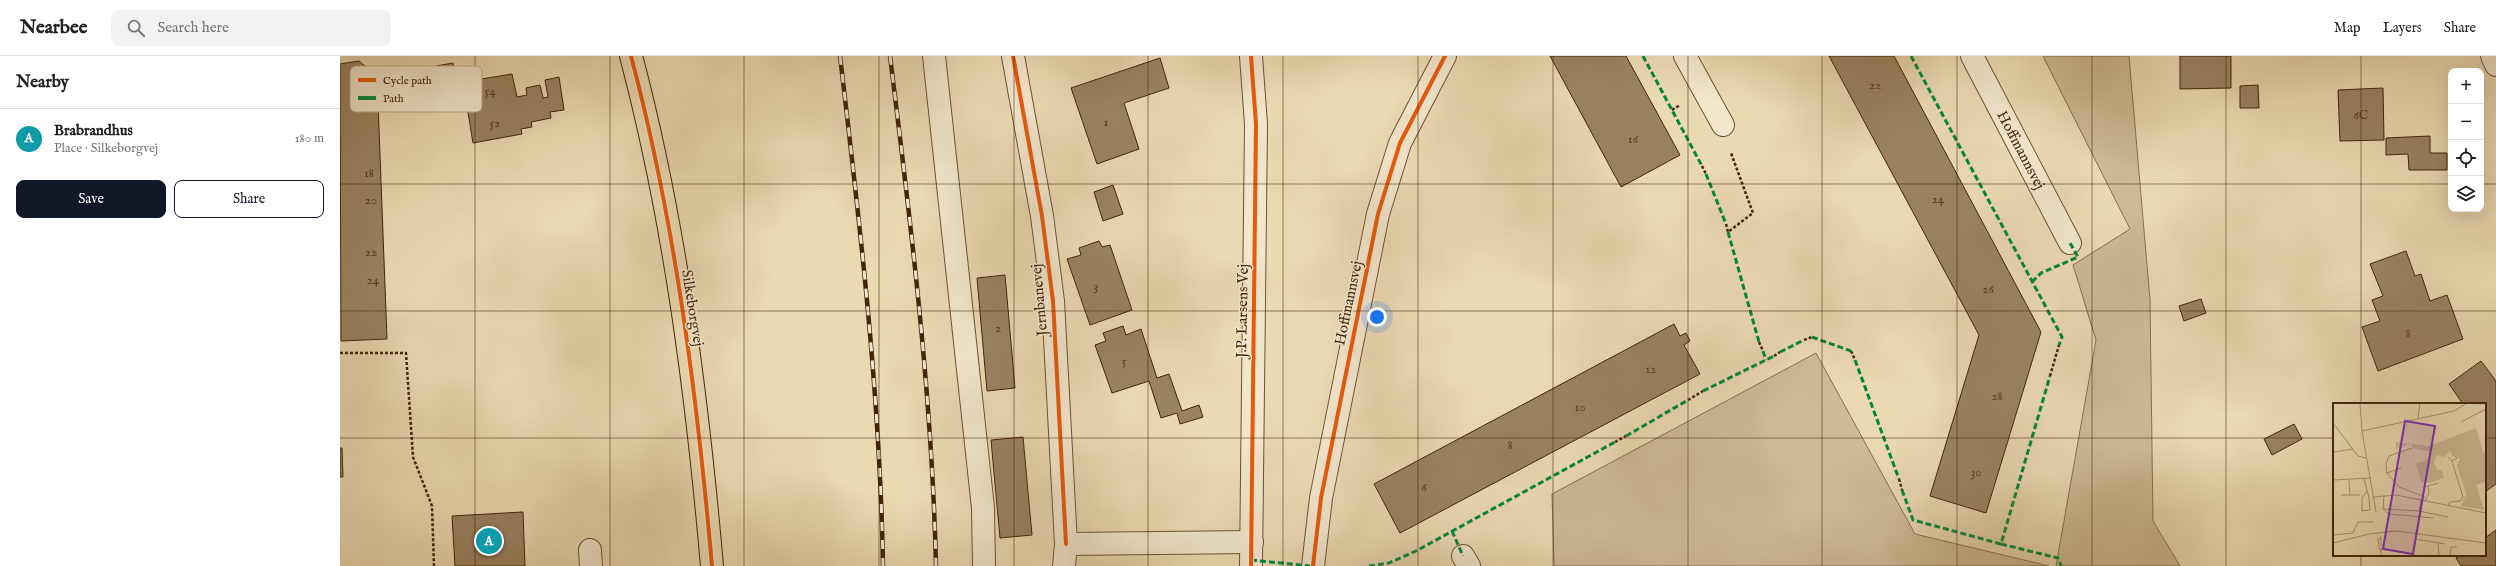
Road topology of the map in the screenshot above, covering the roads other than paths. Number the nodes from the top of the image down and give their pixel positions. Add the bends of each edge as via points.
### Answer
1 (631, 56) edge
2 (934, 56) edge
3 (1013, 56) edge
4 (1251, 56) edge
5 (1445, 56) edge
6 (1685, 56) edge
7 (1972, 56) edge
8 (2492, 56) edge
9 (2496, 65) edge
10 (1723, 125) road end
11 (2070, 243) dead end
12 (1252, 542) junction
13 (1066, 544) junction
14 (712, 566) edge
15 (984, 566) edge
16 (1064, 566) edge
17 (1251, 566) edge
18 (1313, 566) edge

1 - 14 main road, Silkeborgvej via 671,239 697,418
2 - 15 street via 983,508
3 - 13 street, Jernbanevej via 1042,216 1053,300
4 - 12 street, J.P. Larsens Vej via 1256,124
5 - 18 street, Hoffmannsvej via 1400,143 1378,214 1321,498
6 - 10 street
7 - 11 street, Hoffmannsvej
8 - 9 street
12 - 13 street
12 - 17 street, J.P. Larsens Vej
13 - 16 street, Jernbanevej

